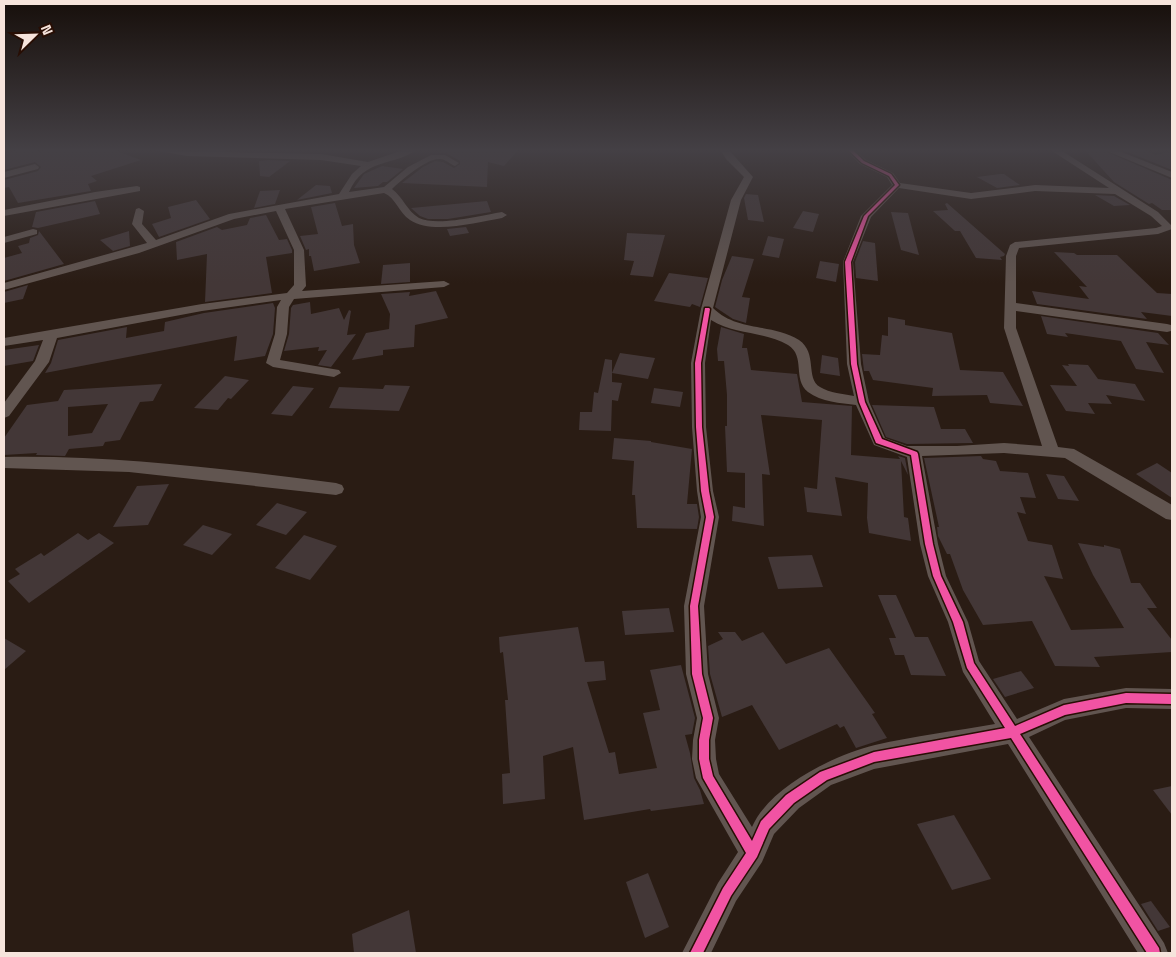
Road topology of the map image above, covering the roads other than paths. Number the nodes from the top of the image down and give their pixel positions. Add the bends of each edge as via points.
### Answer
1 (104, 194) edge
2 (360, 194) edge
3 (392, 194) edge
4 (740, 194) edge
5 (888, 194) edge
6 (955, 194) edge
7 (990, 194) edge
8 (1120, 194) edge
9 (343, 196) joint
10 (279, 208) junction
11 (139, 211) dead end
12 (4, 213) edge
13 (502, 215) dead end
14 (1170, 228) edge
15 (33, 232) dead end
16 (4, 240) edge
17 (153, 243) junction
18 (444, 284) dead end
19 (4, 287) edge
20 (290, 296) junction
21 (1010, 306) junction
22 (707, 309) junction
23 (1167, 328) dead end
24 (51, 336) junction
25 (4, 342) edge
26 (334, 373) dead end
27 (862, 402) junction
28 (4, 413) edge
29 (905, 451) junction
30 (1052, 452) junction
31 (4, 462) edge
32 (336, 489) dead end
33 (1172, 514) edge
34 (1172, 699) edge
35 (1014, 732) junction
36 (754, 853) junction
37 (696, 953) edge
38 (1154, 953) edge

1 - 12 street
2 - 9 street
3 - 13 street via 409,215 420,222 439,223
4 - 22 street
5 - 27 street via 866,216 848,262 854,364
6 - 7 street
8 - 14 street via 1161,217
9 - 10 street
10 - 17 street via 232,216
10 - 20 street via 299,250 300,286
11 - 17 street via 137,224
14 - 21 street via 1015,246 1011,256
15 - 16 street
17 - 19 street via 135,251
18 - 20 street
20 - 24 street via 169,313
20 - 26 street via 283,307 281,334 273,363
21 - 23 street
21 - 30 street via 1010,328
22 - 27 street via 711,315 731,326 793,342 805,354 810,387 820,393
22 - 36 street via 698,363 705,491 710,518 694,606 697,674 708,718 704,759 708,778
24 - 25 street
24 - 28 street via 42,362
27 - 29 street via 879,440
29 - 30 street via 1004,448
29 - 35 street via 914,454 937,576 958,622 970,665
30 - 33 street via 1068,454
31 - 32 street via 164,469
34 - 35 street via 1126,698 1064,710
35 - 36 street via 874,757 824,776 790,799 765,825
35 - 38 street
36 - 37 street via 727,892

